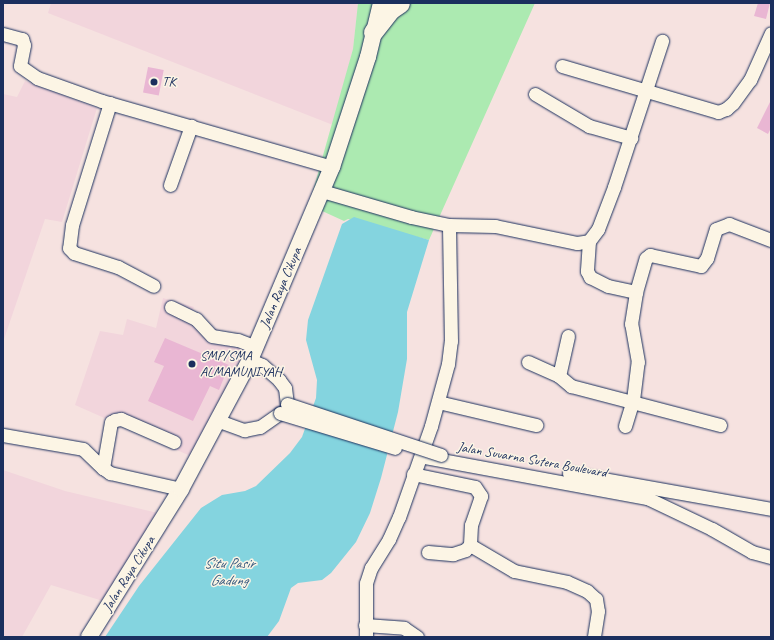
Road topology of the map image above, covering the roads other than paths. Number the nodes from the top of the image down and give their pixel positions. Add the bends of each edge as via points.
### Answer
1 (380, 3) edge
2 (400, 3) edge
3 (373, 32) junction
4 (3, 34) edge
5 (770, 40) edge
6 (662, 41) dead end
7 (562, 66) dead end
8 (646, 92) junction
9 (535, 94) dead end
10 (110, 103) junction
11 (191, 126) junction
12 (631, 138) junction
13 (332, 167) junction
14 (170, 185) dead end
15 (322, 191) junction
16 (449, 225) junction
17 (771, 240) edge
18 (589, 241) junction
19 (153, 286) dead end
20 (636, 292) junction
21 (171, 307) dead end
22 (568, 336) dead end
23 (253, 354) junction
24 (528, 362) dead end
25 (559, 376) junction
26 (633, 400) junction
27 (438, 402) junction
28 (284, 408) junction
29 (219, 421) junction
30 (536, 425) dead end
31 (720, 425) dead end
32 (625, 426) dead end
33 (3, 435) edge
34 (174, 442) dead end
35 (103, 468) junction
36 (412, 474) junction
37 (181, 489) junction
38 (771, 509) edge
39 (470, 545) junction
40 (428, 552) dead end
41 (771, 557) edge
42 (366, 631) edge
43 (89, 637) edge
44 (417, 637) edge
45 (594, 637) edge

1 - 3 main road, Jalan Raya Cikupa
2 - 3 highway via 390,10
3 - 13 main road, Jalan Raya Cikupa via 368,57
4 - 10 street via 22,39 24,45 20,66 23,70
5 - 8 street via 750,80 726,109 718,112
6 - 8 street
7 - 8 street
8 - 12 street
9 - 12 street via 589,126
10 - 11 street
10 - 19 street via 72,226 70,248 74,253 118,267
11 - 13 street
11 - 14 street
12 - 18 street via 603,217
13 - 15 main road, Jalan Raya Cikupa
15 - 16 street via 411,217
15 - 23 main road, Jalan Raya Cikupa
16 - 18 street via 495,226 555,236 577,243
16 - 27 street via 452,341
17 - 20 street via 740,227 729,224 722,226 712,237 707,258 701,266 648,256
18 - 20 street via 587,270 590,278 608,286
20 - 26 street via 631,324 638,353
21 - 23 street via 196,319 212,336 238,340
22 - 25 street
23 - 28 street via 284,388
23 - 29 main road, Jalan Raya Cikupa
24 - 25 street
25 - 26 street via 571,386
26 - 31 street
26 - 32 street
27 - 30 street
27 - 36 street
28 - 29 street via 260,427 244,430
28 - 38 street, bridge via 441,455 662,488
28 - 41 street, Jalan Suvarna Sutera Boulevard, bridge via 425,457 647,498 712,529 752,552
29 - 37 main road, Jalan Raya Cikupa
33 - 35 street via 83,449
34 - 35 street via 121,419 115,420 111,422
35 - 37 street via 110,473
36 - 39 street via 475,487 480,492 481,496 471,525
36 - 42 street via 399,517 371,568 366,583
37 - 43 main road, Jalan Raya Cikupa
39 - 40 street via 453,554
39 - 45 street via 514,571 567,582 586,591 596,599 598,611
42 - 44 street via 404,628

